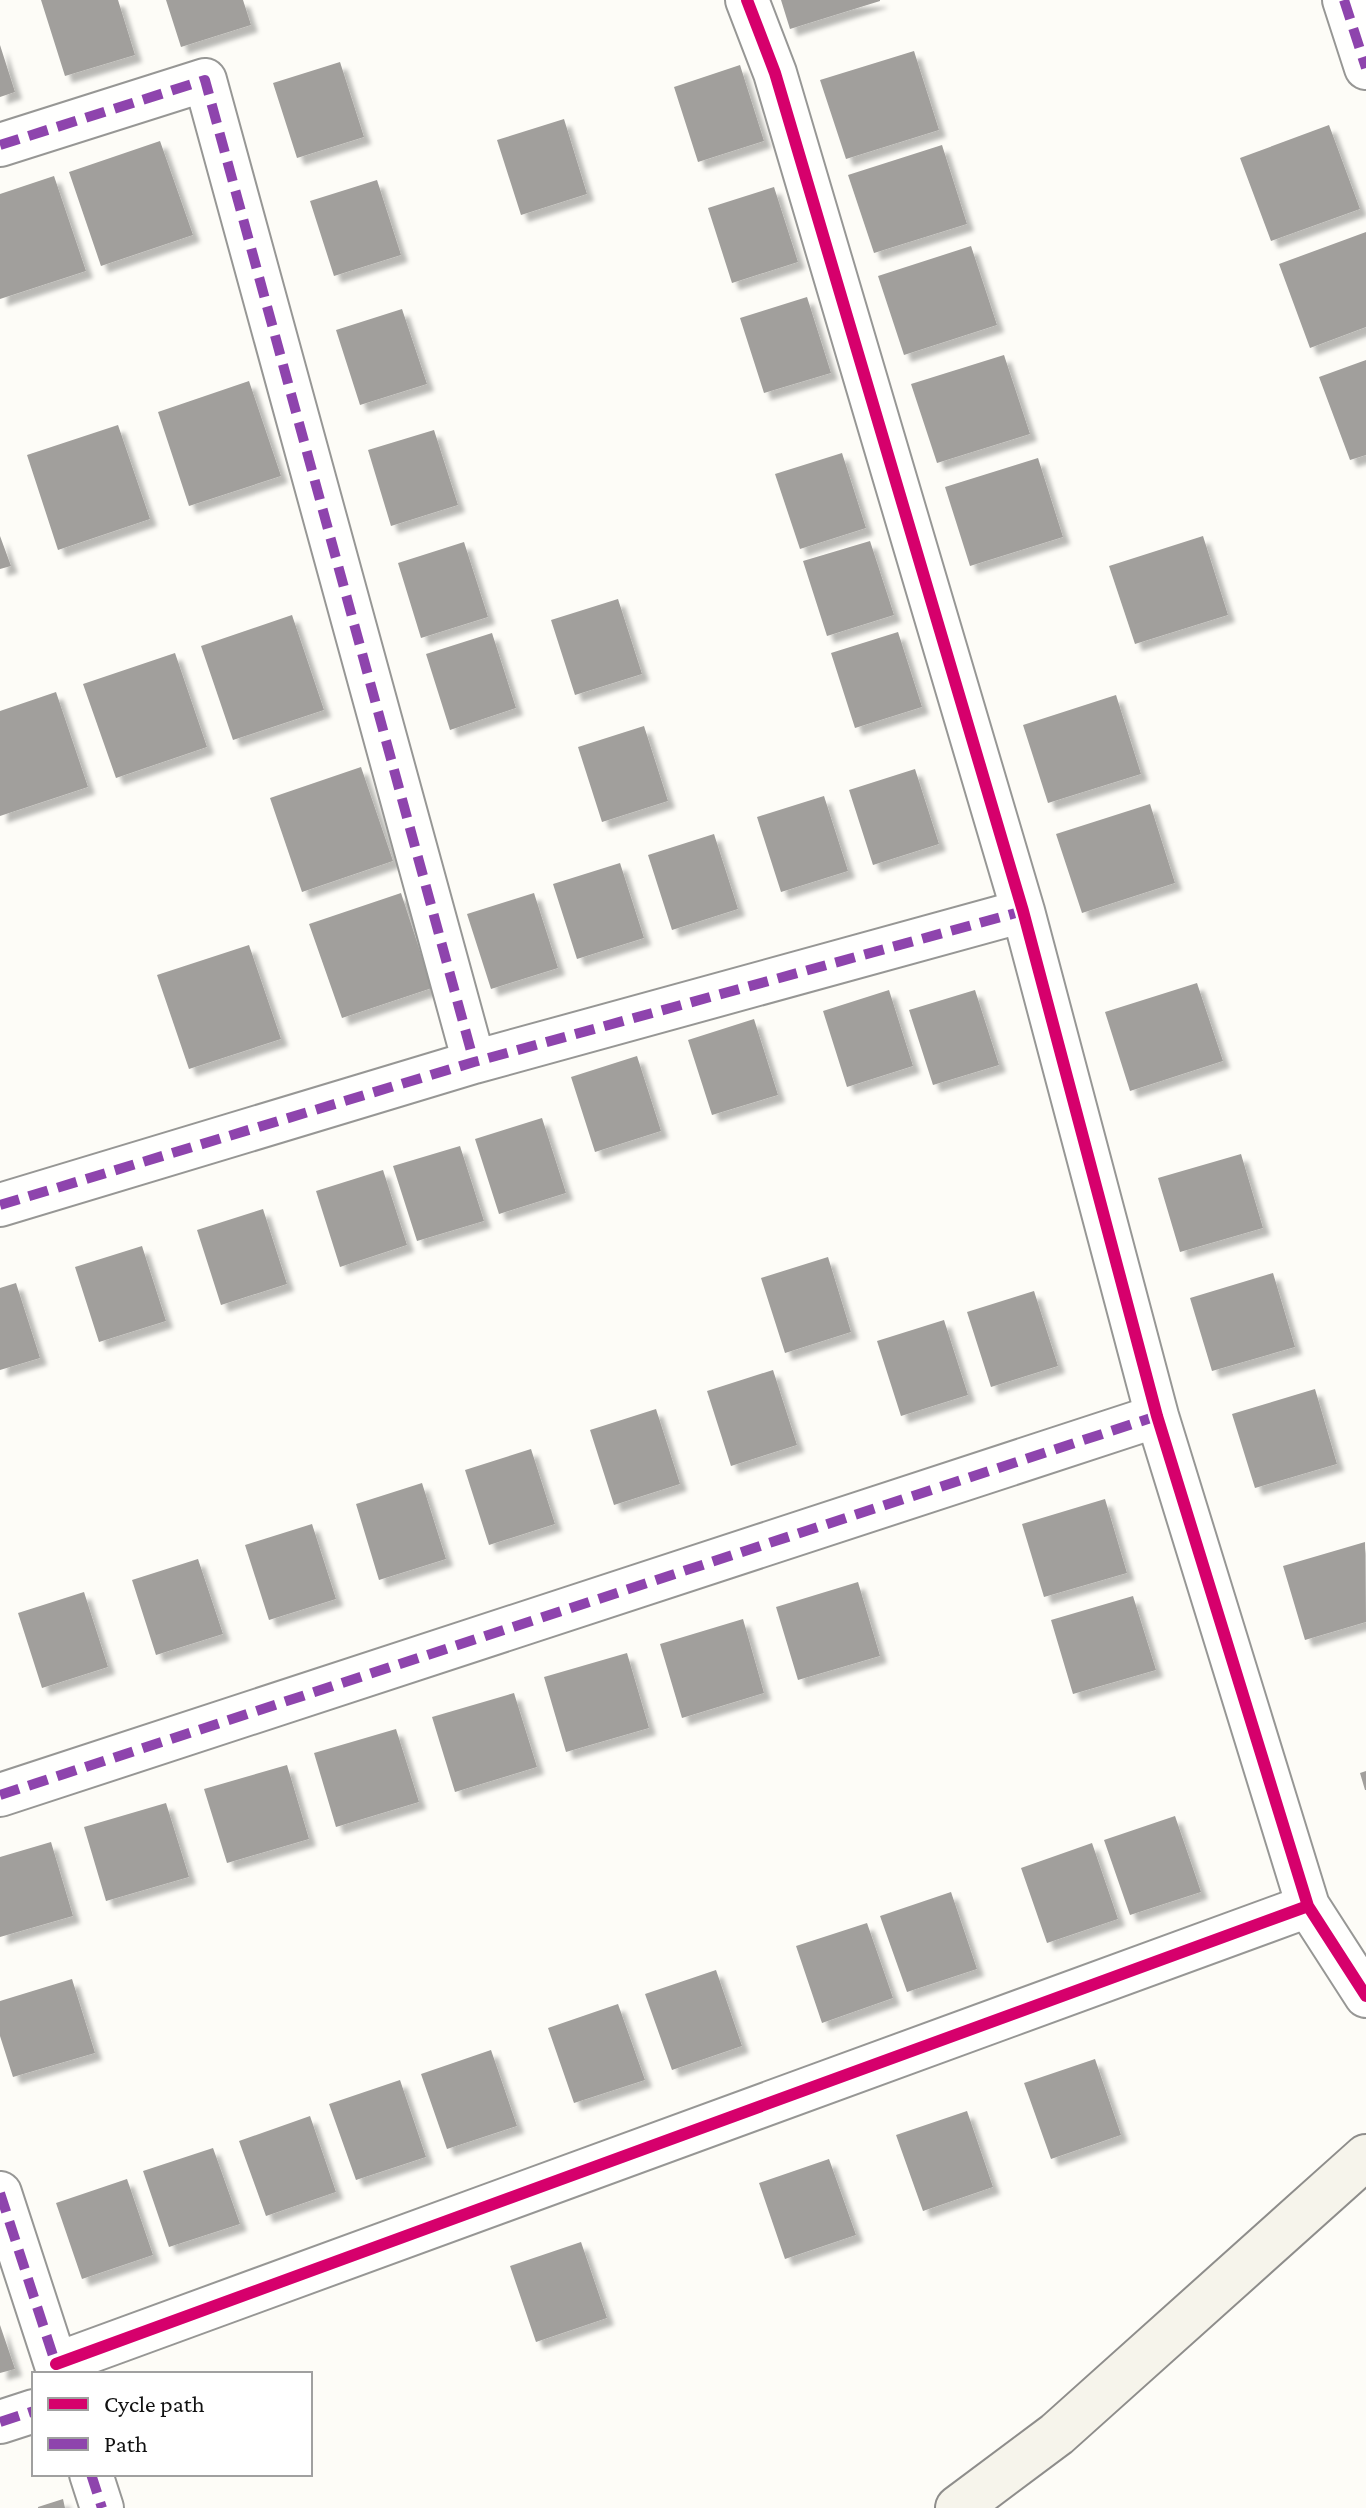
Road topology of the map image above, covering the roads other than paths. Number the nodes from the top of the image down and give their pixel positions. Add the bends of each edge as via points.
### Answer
1 (747, 0) edge
2 (1344, 0) edge
3 (1366, 68) edge
4 (0, 145) edge
5 (1023, 911) junction
6 (474, 1062) junction
7 (0, 1205) edge
8 (1157, 1416) junction
9 (0, 1795) edge
10 (1308, 1906) junction
11 (1366, 1996) edge
12 (1366, 2157) edge
13 (0, 2193) edge
14 (57, 2369) edge
15 (32, 2412) edge
16 (0, 2422) edge
17 (92, 2476) edge
18 (102, 2508) edge
19 (958, 2508) edge

1 - 5 street via 780,88
2 - 3 street
4 - 6 street via 205,80
5 - 6 street
5 - 8 street
6 - 7 street
8 - 9 street
8 - 10 street
10 - 11 street
10 - 14 street
12 - 19 main road via 1057,2434
13 - 14 street
15 - 16 street
17 - 18 street

